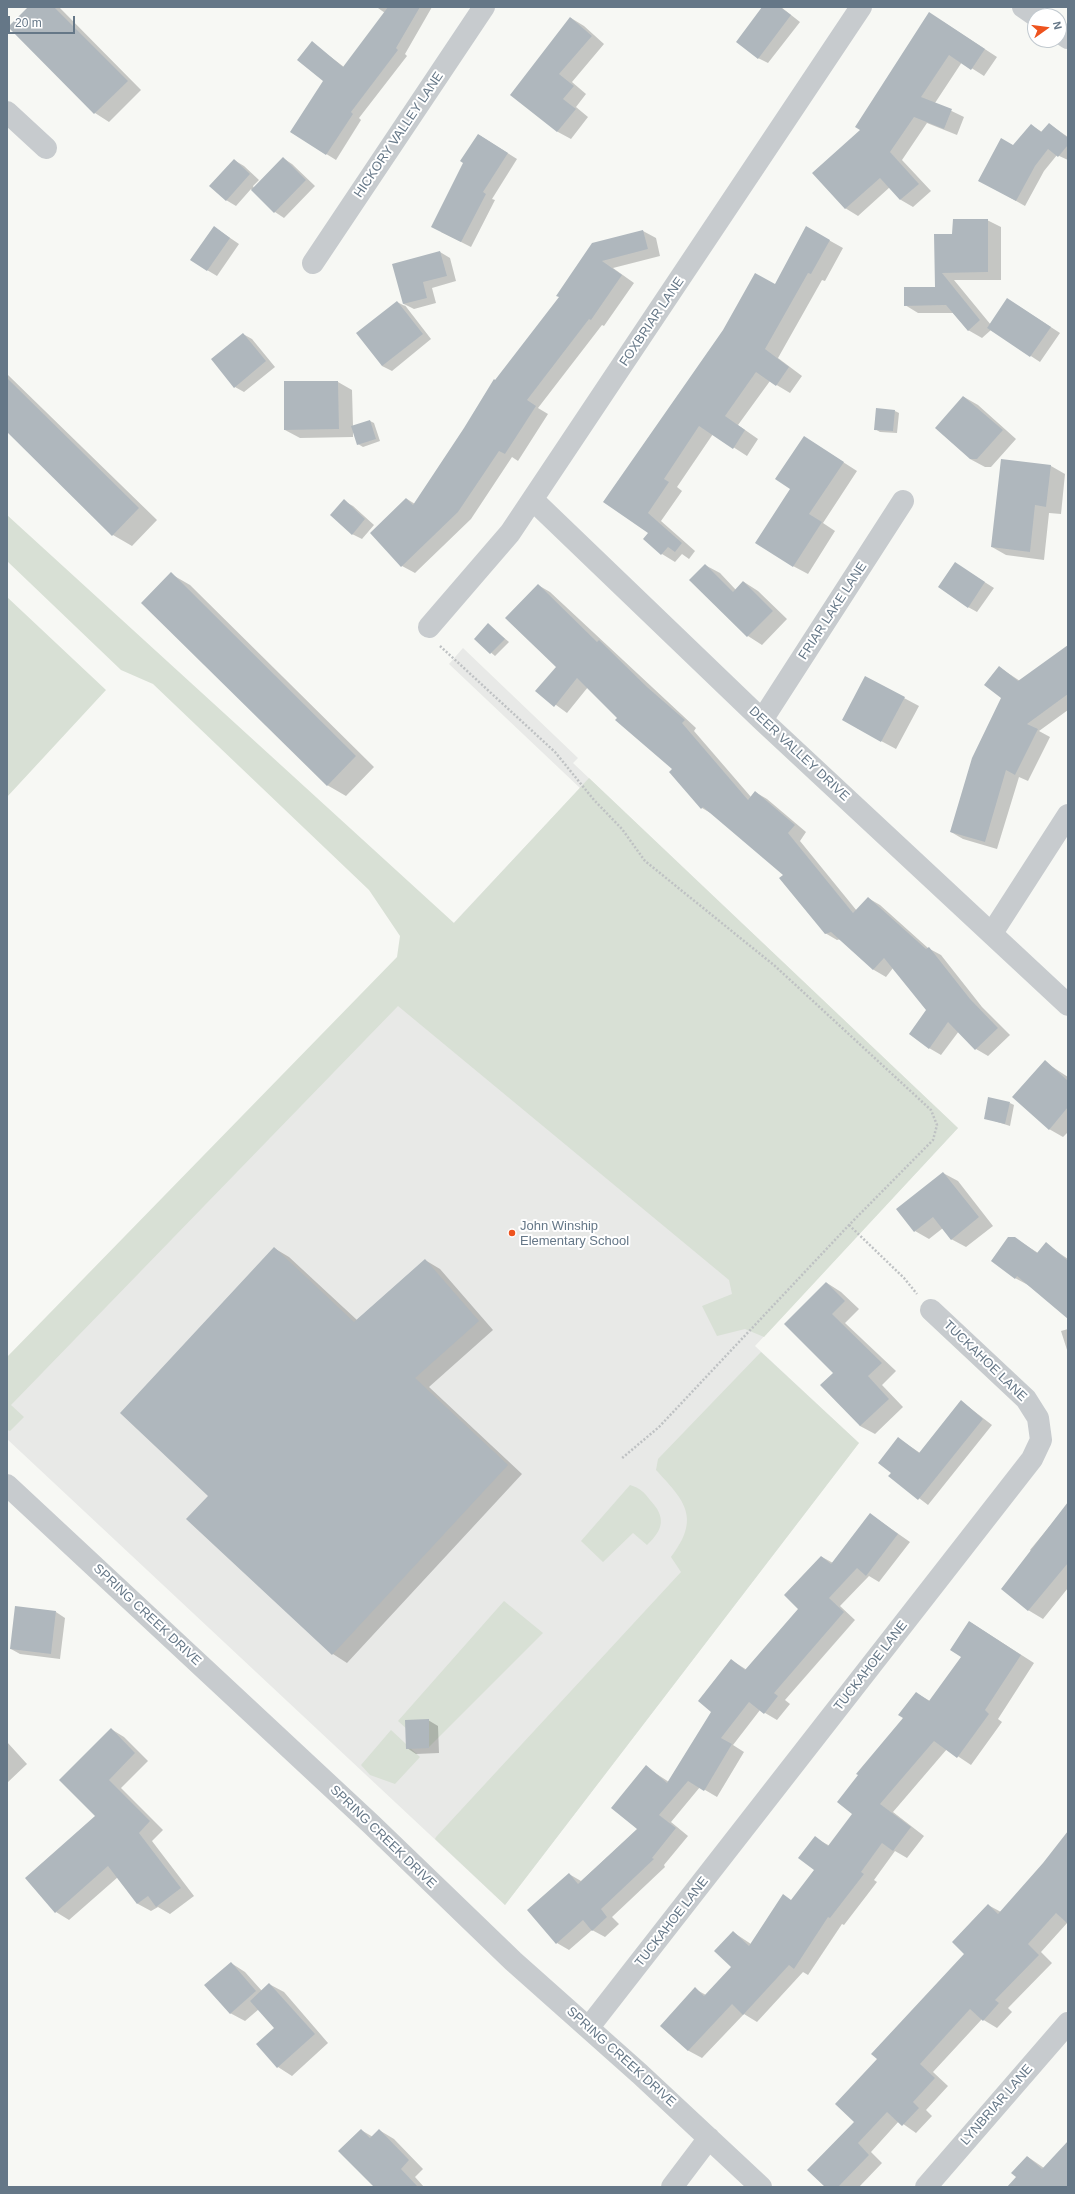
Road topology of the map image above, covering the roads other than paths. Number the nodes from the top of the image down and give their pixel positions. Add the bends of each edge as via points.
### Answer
1 (484, 7) edge
2 (861, 7) edge
3 (7, 112) edge
4 (46, 148) dead end
5 (313, 263) dead end
6 (533, 500) junction
7 (903, 501) dead end
8 (429, 627) road end
9 (762, 720) junction
10 (1068, 815) edge
11 (992, 932) junction
12 (1068, 1005) edge
13 (931, 1310) road end
14 (7, 1485) edge
15 (1068, 2023) edge
16 (589, 2027) junction
17 (709, 2138) junction
18 (672, 2187) edge
19 (761, 2187) edge
20 (926, 2187) edge

1 - 5 street, HICKORY VALLEY LANE
2 - 6 street, FOXBRIAR LANE
3 - 4 street
6 - 8 street, FOXBRIAR LANE via 510,533
6 - 9 street, DEER VALLEY DRIVE
7 - 9 street, FRIAR LAKE LANE
9 - 11 street, DEER VALLEY DRIVE
10 - 11 street
11 - 12 street, DEER VALLEY DRIVE
13 - 16 street, TUCKAHOE LANE via 1026,1399 1038,1418 1041,1440 1032,1459
14 - 16 street, SPRING CREEK DRIVE via 371,1824 513,1961
15 - 20 street, LYNBRIAR LANE
16 - 17 street, SPRING CREEK DRIVE
17 - 18 street
17 - 19 street, SPRING CREEK DRIVE

